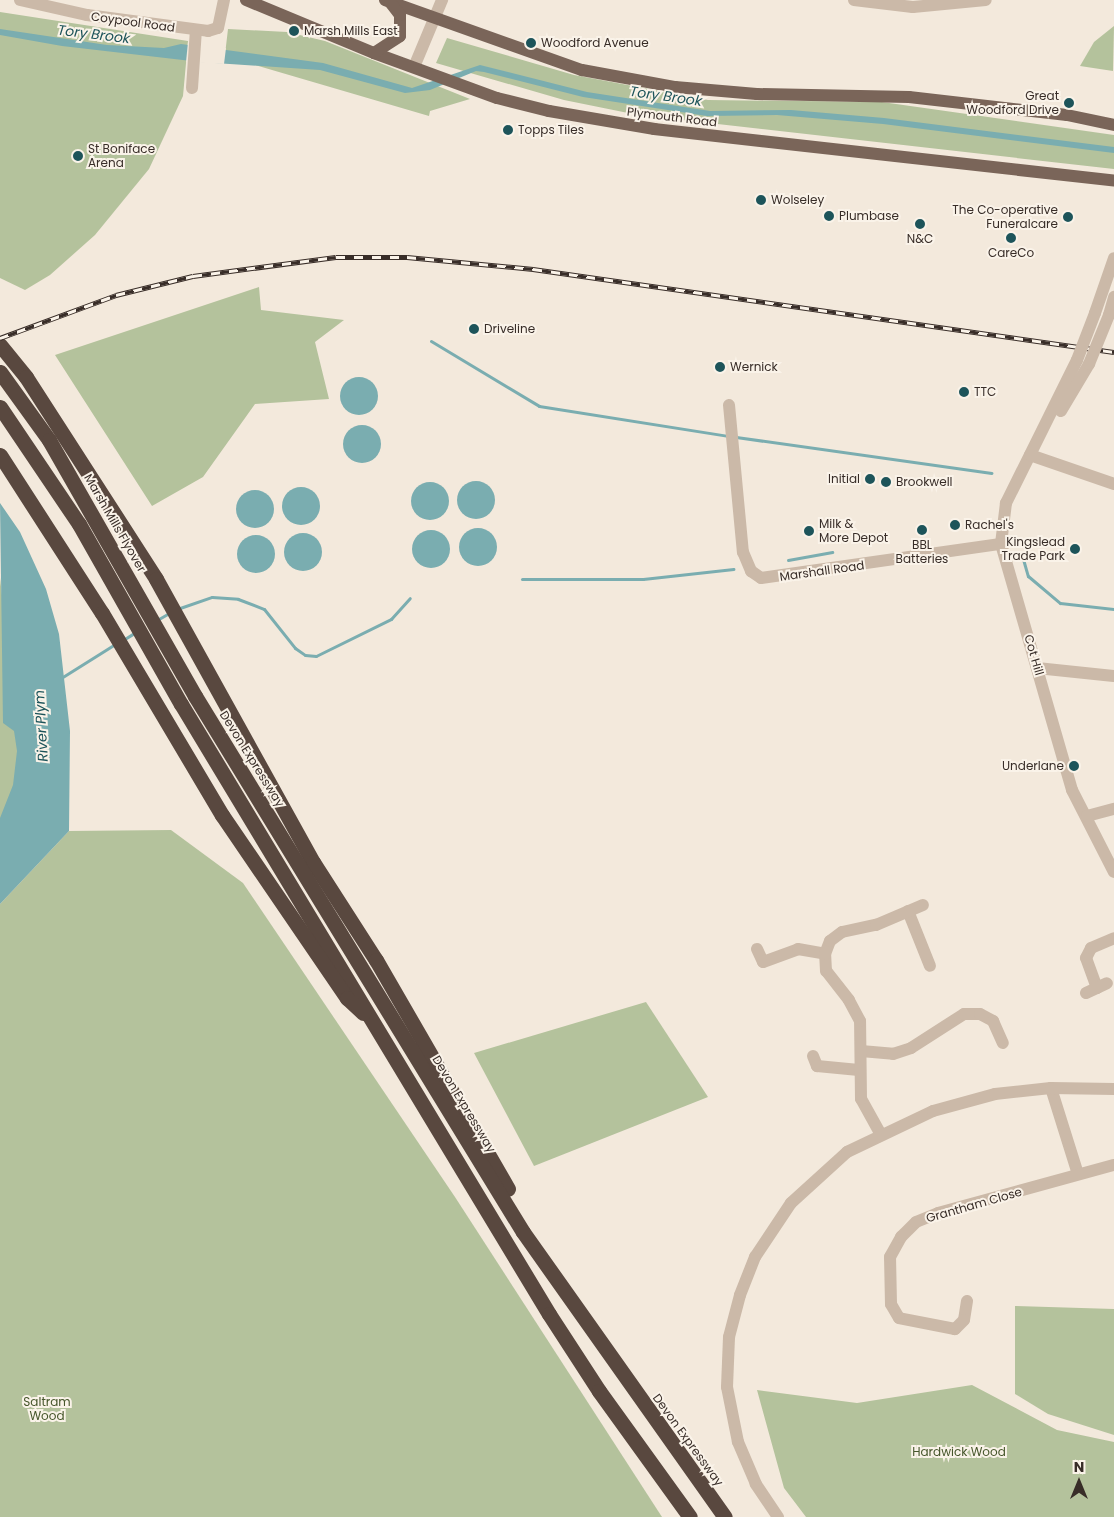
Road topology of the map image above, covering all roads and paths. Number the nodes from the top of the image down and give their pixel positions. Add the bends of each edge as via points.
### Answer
1 (20, 0) edge
2 (224, 0) edge
3 (246, 0) edge
4 (442, 0) edge
5 (854, 0) edge
6 (986, 0) edge
7 (388, 1) edge
8 (434, 17) junction
9 (196, 36) junction
10 (374, 53) junction
11 (414, 67) junction
12 (192, 88) dead end
13 (1114, 125) edge
14 (1114, 181) edge
15 (1114, 258) edge
16 (1114, 297) edge
17 (0, 345) edge
18 (1083, 362) junction
19 (0, 372) edge
20 (729, 405) dead end
21 (0, 407) edge
22 (0, 455) edge
23 (1030, 455) junction
24 (1114, 484) edge
25 (1001, 544) junction
26 (1037, 668) junction
27 (1114, 676) edge
28 (195, 696) joint
29 (1114, 809) edge
30 (1087, 816) junction
31 (313, 862) junction
32 (1114, 872) edge
33 (923, 905) dead end
34 (908, 912) junction
35 (1114, 938) edge
36 (756, 949) dead end
37 (825, 954) junction
38 (357, 956) junction
39 (930, 966) dead end
40 (1097, 988) dead end
41 (379, 1028) junction
42 (1003, 1043) dead end
43 (861, 1051) junction
44 (813, 1056) dead end
45 (859, 1070) junction
46 (1051, 1088) junction
47 (1114, 1089) edge
48 (880, 1133) junction
49 (1114, 1165) edge
50 (1078, 1174) junction
51 (558, 1282) junction
52 (967, 1301) dead end
53 (690, 1517) edge
54 (724, 1517) edge
55 (778, 1517) edge

1 - 9 street, Coypool Road
2 - 9 street, Coypool Road via 218,28
3 - 10 main road, Plymouth Road
4 - 8 street
5 - 6 street via 913,7
7 - 8 main road
7 - 10 main road via 400,15 400,36
8 - 11 street
8 - 13 main road via 582,70 675,87 757,94 908,97
9 - 12 street
10 - 11 main road, Plymouth Road
11 - 14 main road, Plymouth Road via 497,98 611,124
15 - 18 street, Cot Hill, bridge
16 - 18 street, Cot Hill, bridge via 1109,315
17 - 31 highway via 26,377 156,579
18 - 23 street, Cot Hill
19 - 28 highway, Marsh Mills Flyover via 49,440
20 - 25 street, Marshall Road via 743,552 751,571 761,578
21 - 41 highway via 79,524 182,704
22 - 41 highway via 269,885 347,998
23 - 24 street
23 - 25 street, Cot Hill via 1006,503
25 - 26 street, Cot Hill
26 - 27 street
26 - 30 street, Cot Hill via 1072,790
28 - 38 highway, Devon Expressway
29 - 30 street
30 - 32 street, Cot Hill
31 - 38 highway
31 - 51 highway via 483,1142
33 - 34 street
34 - 37 street via 876,925 842,932 830,941
34 - 39 street
35 - 40 street via 1091,948 1086,958
36 - 37 street via 763,962 798,949
37 - 43 street via 826,971 849,1000 860,1021
38 - 51 highway, Devon Expressway
41 - 53 highway via 549,1314 599,1391
42 - 43 street via 993,1021 980,1014 964,1014 911,1048 893,1054
43 - 45 street
44 - 45 street via 817,1066
45 - 48 street via 861,1099
46 - 47 street
46 - 48 street via 995,1094 933,1111
46 - 50 street
48 - 55 street via 822,1170 791,1203 755,1257 740,1295 729,1337 727,1387 738,1442 756,1484
49 - 50 street, Grantham Close
50 - 52 street, Grantham Close via 938,1212 916,1222 901,1236 890,1257 888,1283 891,1304 898,1318 954,1329 964,1320
51 - 54 highway, Devon Expressway

